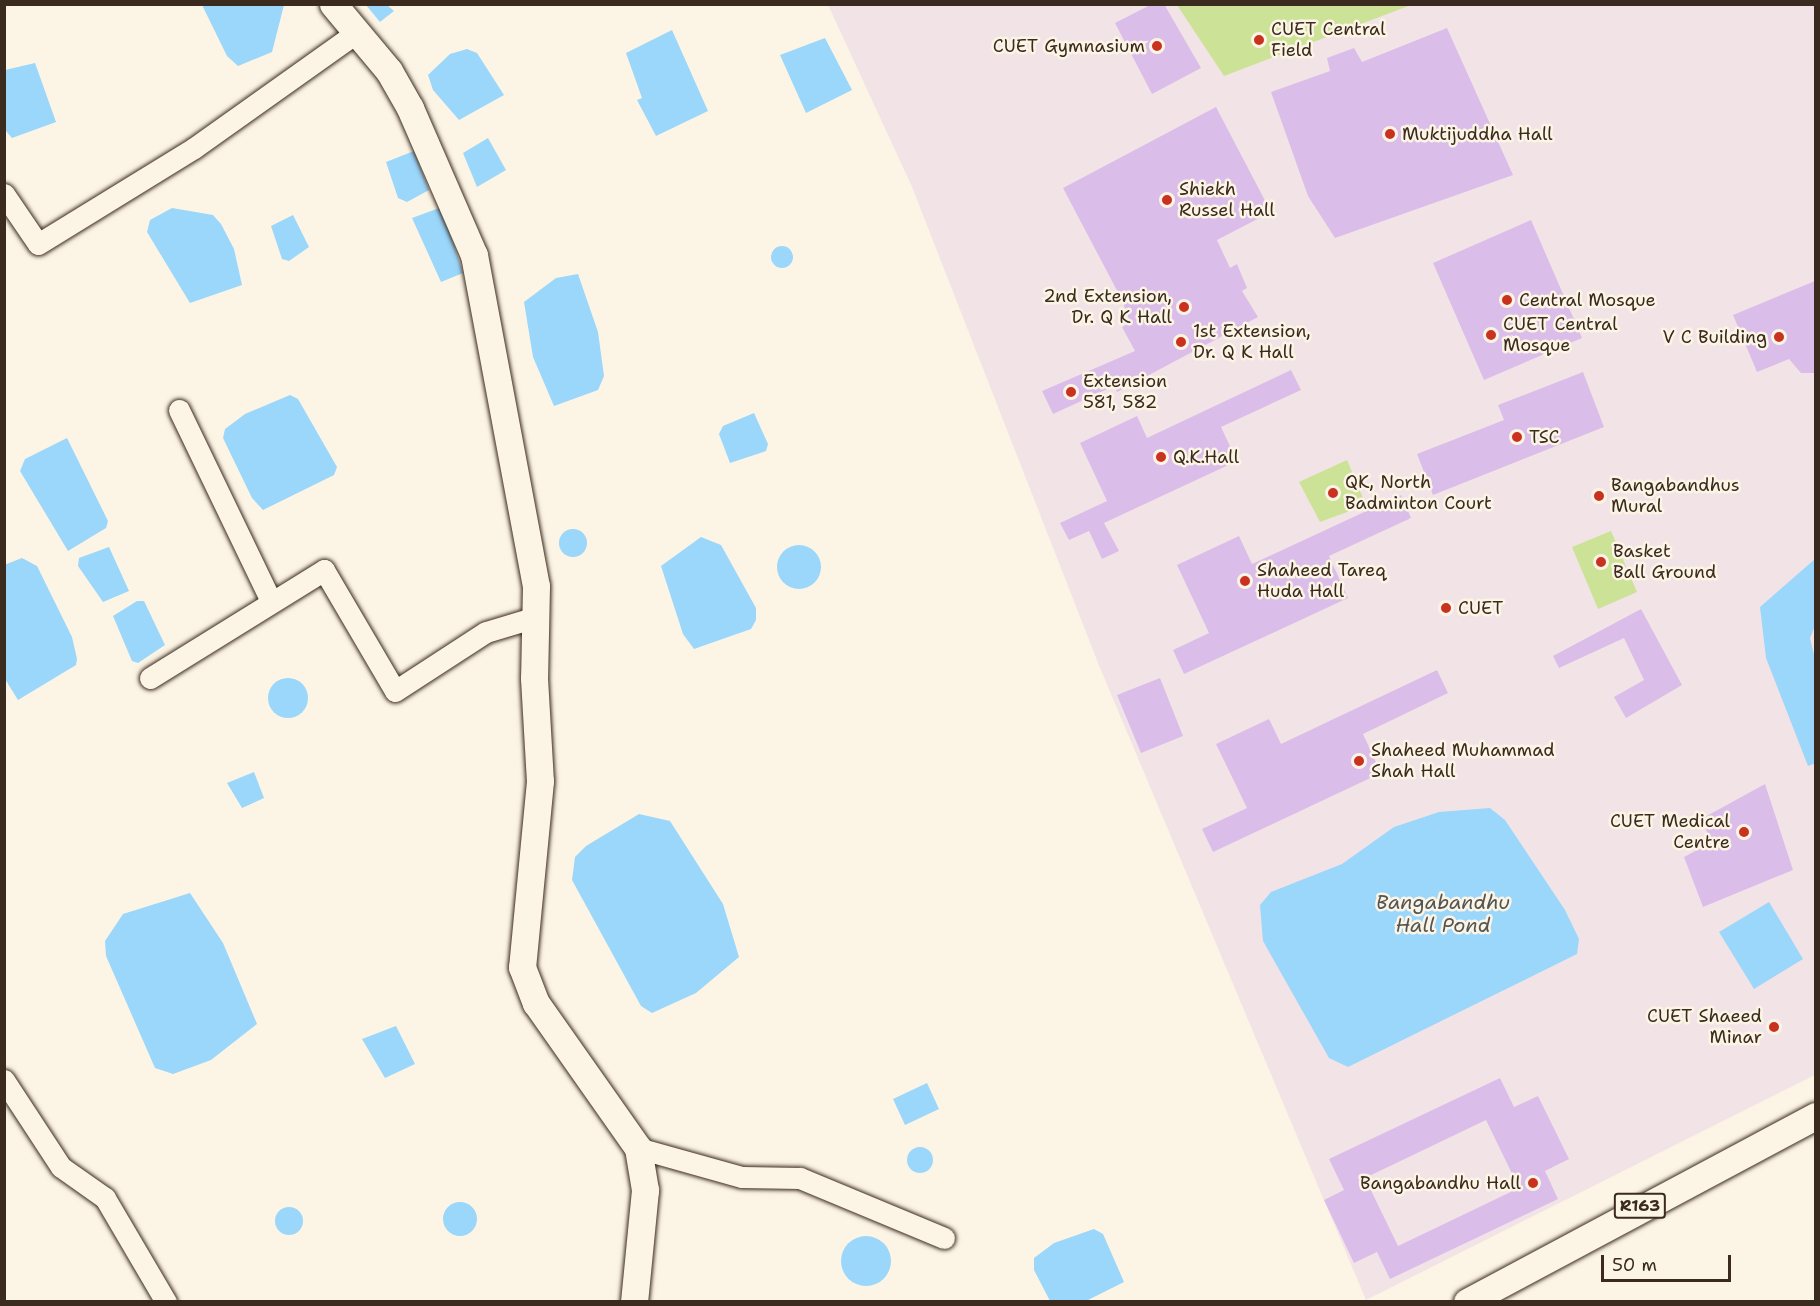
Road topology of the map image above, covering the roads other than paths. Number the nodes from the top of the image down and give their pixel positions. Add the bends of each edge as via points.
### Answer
1 (333, 4) edge
2 (357, 32) junction
3 (4, 194) edge
4 (180, 410) dead end
5 (271, 600) junction
6 (536, 617) junction
7 (150, 678) dead end
8 (4, 1080) edge
9 (1815, 1116) edge
10 (638, 1148) junction
11 (944, 1238) dead end
12 (166, 1302) edge
13 (634, 1302) edge
14 (1467, 1302) edge

1 - 2 main road
2 - 3 street via 194,148 38,244
2 - 6 main road via 410,108 474,255 503,428 531,548
4 - 5 street
5 - 6 street via 324,570 395,691 486,632
5 - 7 street
6 - 10 main road via 540,781 522,967 536,1003
8 - 12 street via 61,1167 105,1198
9 - 14 main road, R163
10 - 11 street via 742,1177 800,1178
10 - 13 main road via 645,1190

